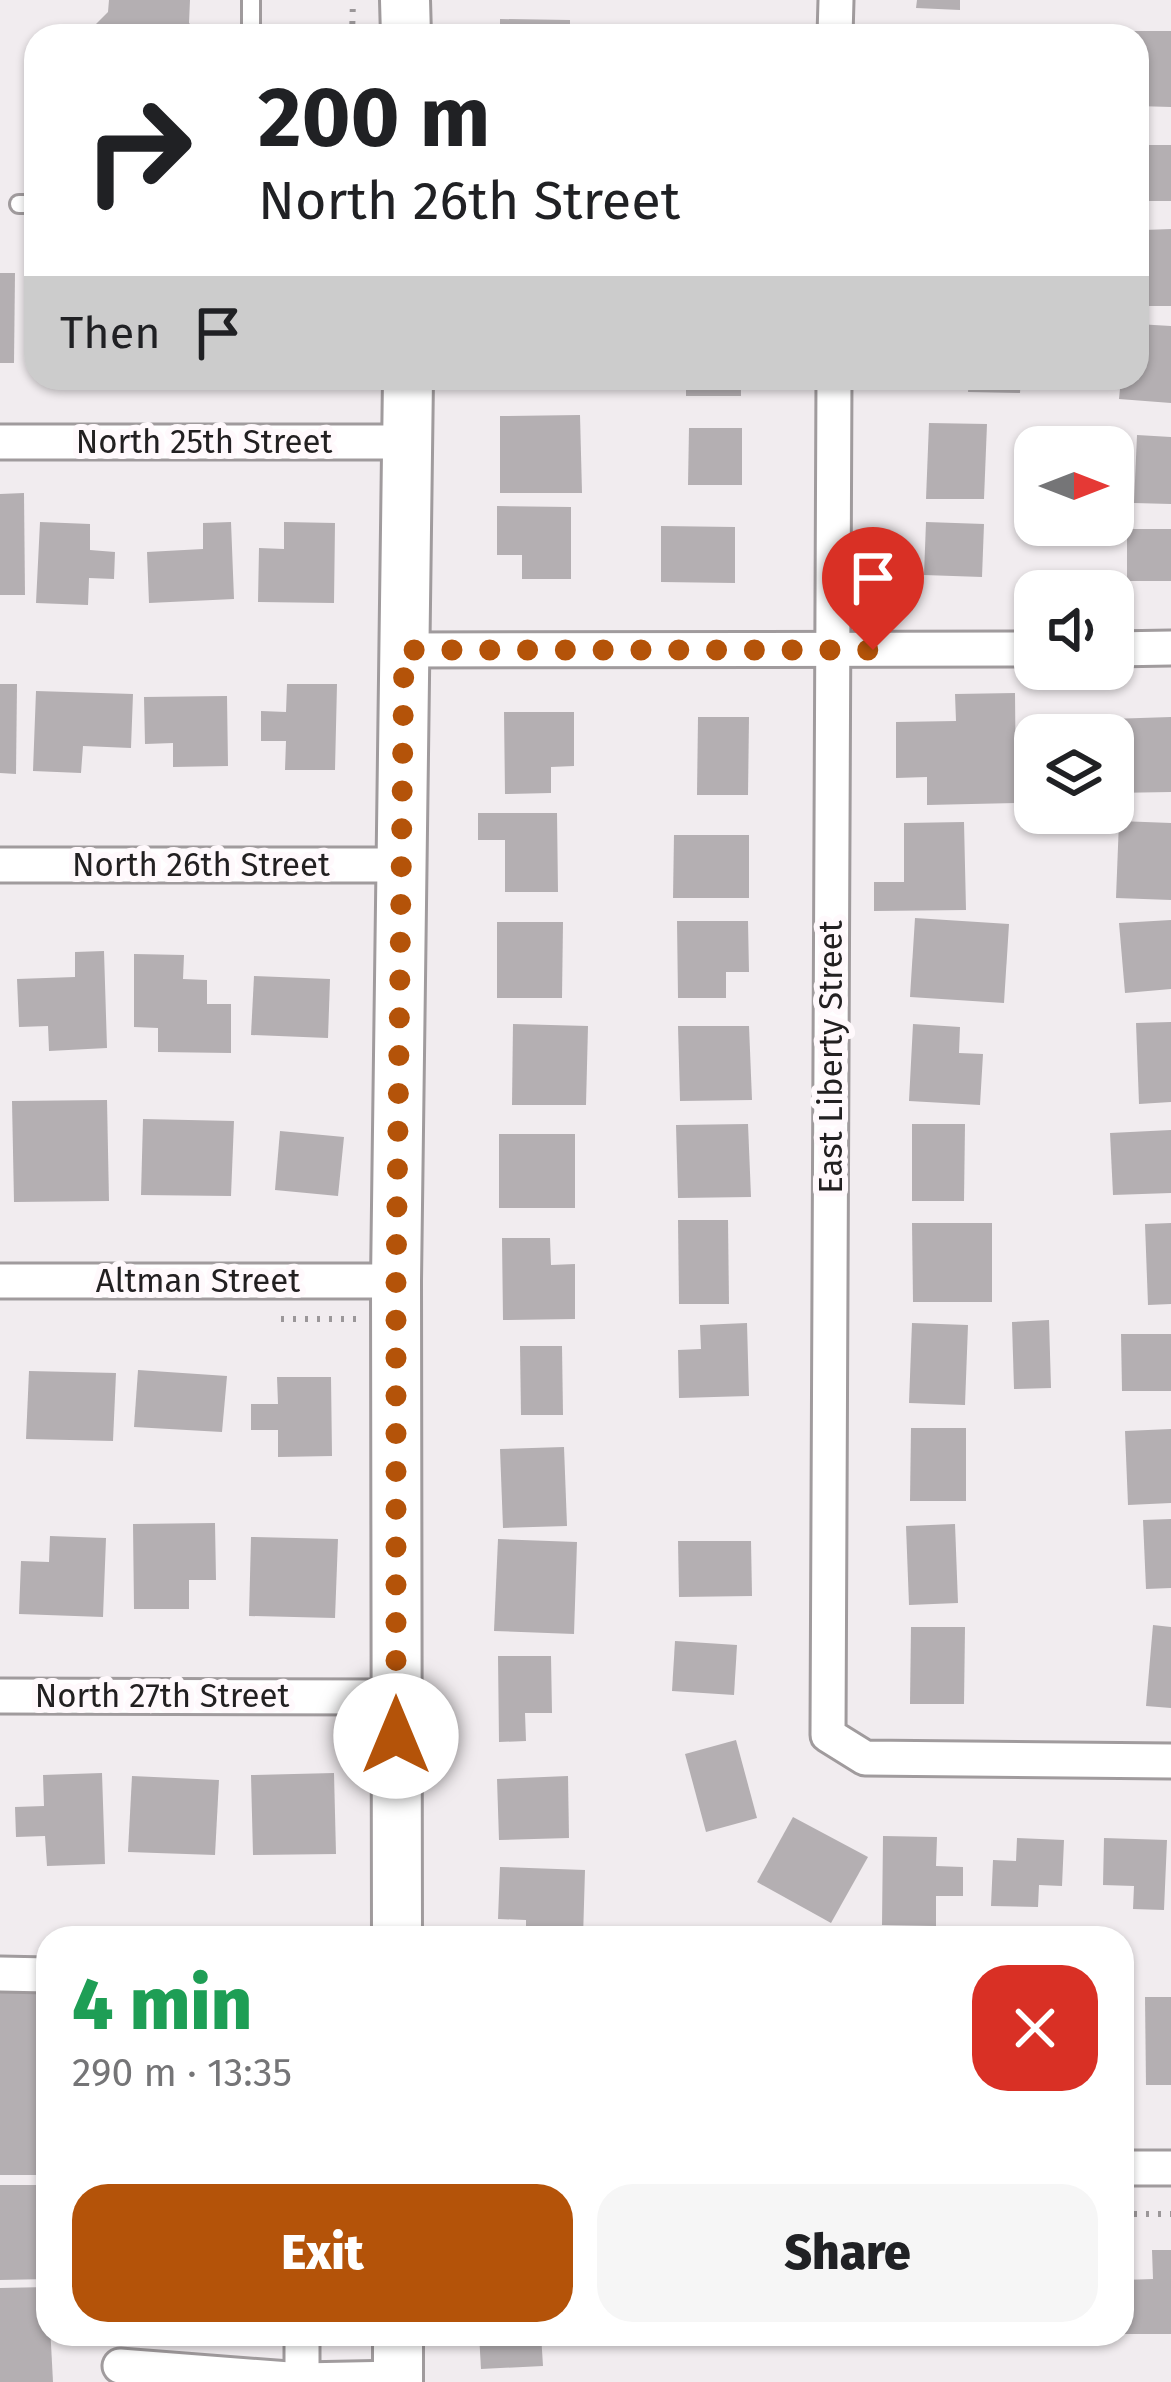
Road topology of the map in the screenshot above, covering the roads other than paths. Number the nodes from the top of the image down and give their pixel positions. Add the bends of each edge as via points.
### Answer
1 (408, 390) edge
2 (834, 390) edge
3 (0, 442) edge
4 (408, 442) junction
5 (1171, 648) edge
6 (1014, 649) edge
7 (1134, 649) edge
8 (404, 650) junction
9 (832, 651) junction
10 (0, 865) edge
11 (403, 865) junction
12 (0, 1281) edge
13 (396, 1281) junction
14 (0, 1696) edge
15 (396, 1696) junction
16 (1171, 1762) edge
17 (398, 1926) edge
18 (0, 1974) edge
19 (36, 1975) edge
20 (1134, 2168) edge
21 (1171, 2168) edge
22 (302, 2346) edge
23 (398, 2365) edge
24 (121, 2366) dead end
25 (302, 2381) edge

1 - 4 street
2 - 9 street, East Liberty Street
3 - 4 street, North 25th Street
4 - 8 street
5 - 7 street
6 - 9 street
8 - 9 street
8 - 11 street
9 - 16 street, East Liberty Street via 828,1736 865,1758
10 - 11 street, North 26th Street
11 - 13 street
12 - 13 street, Altman Street
13 - 15 street
14 - 15 street, North 27th Street
15 - 17 street
18 - 19 street
20 - 21 street
22 - 25 street
23 - 25 street
24 - 25 street

